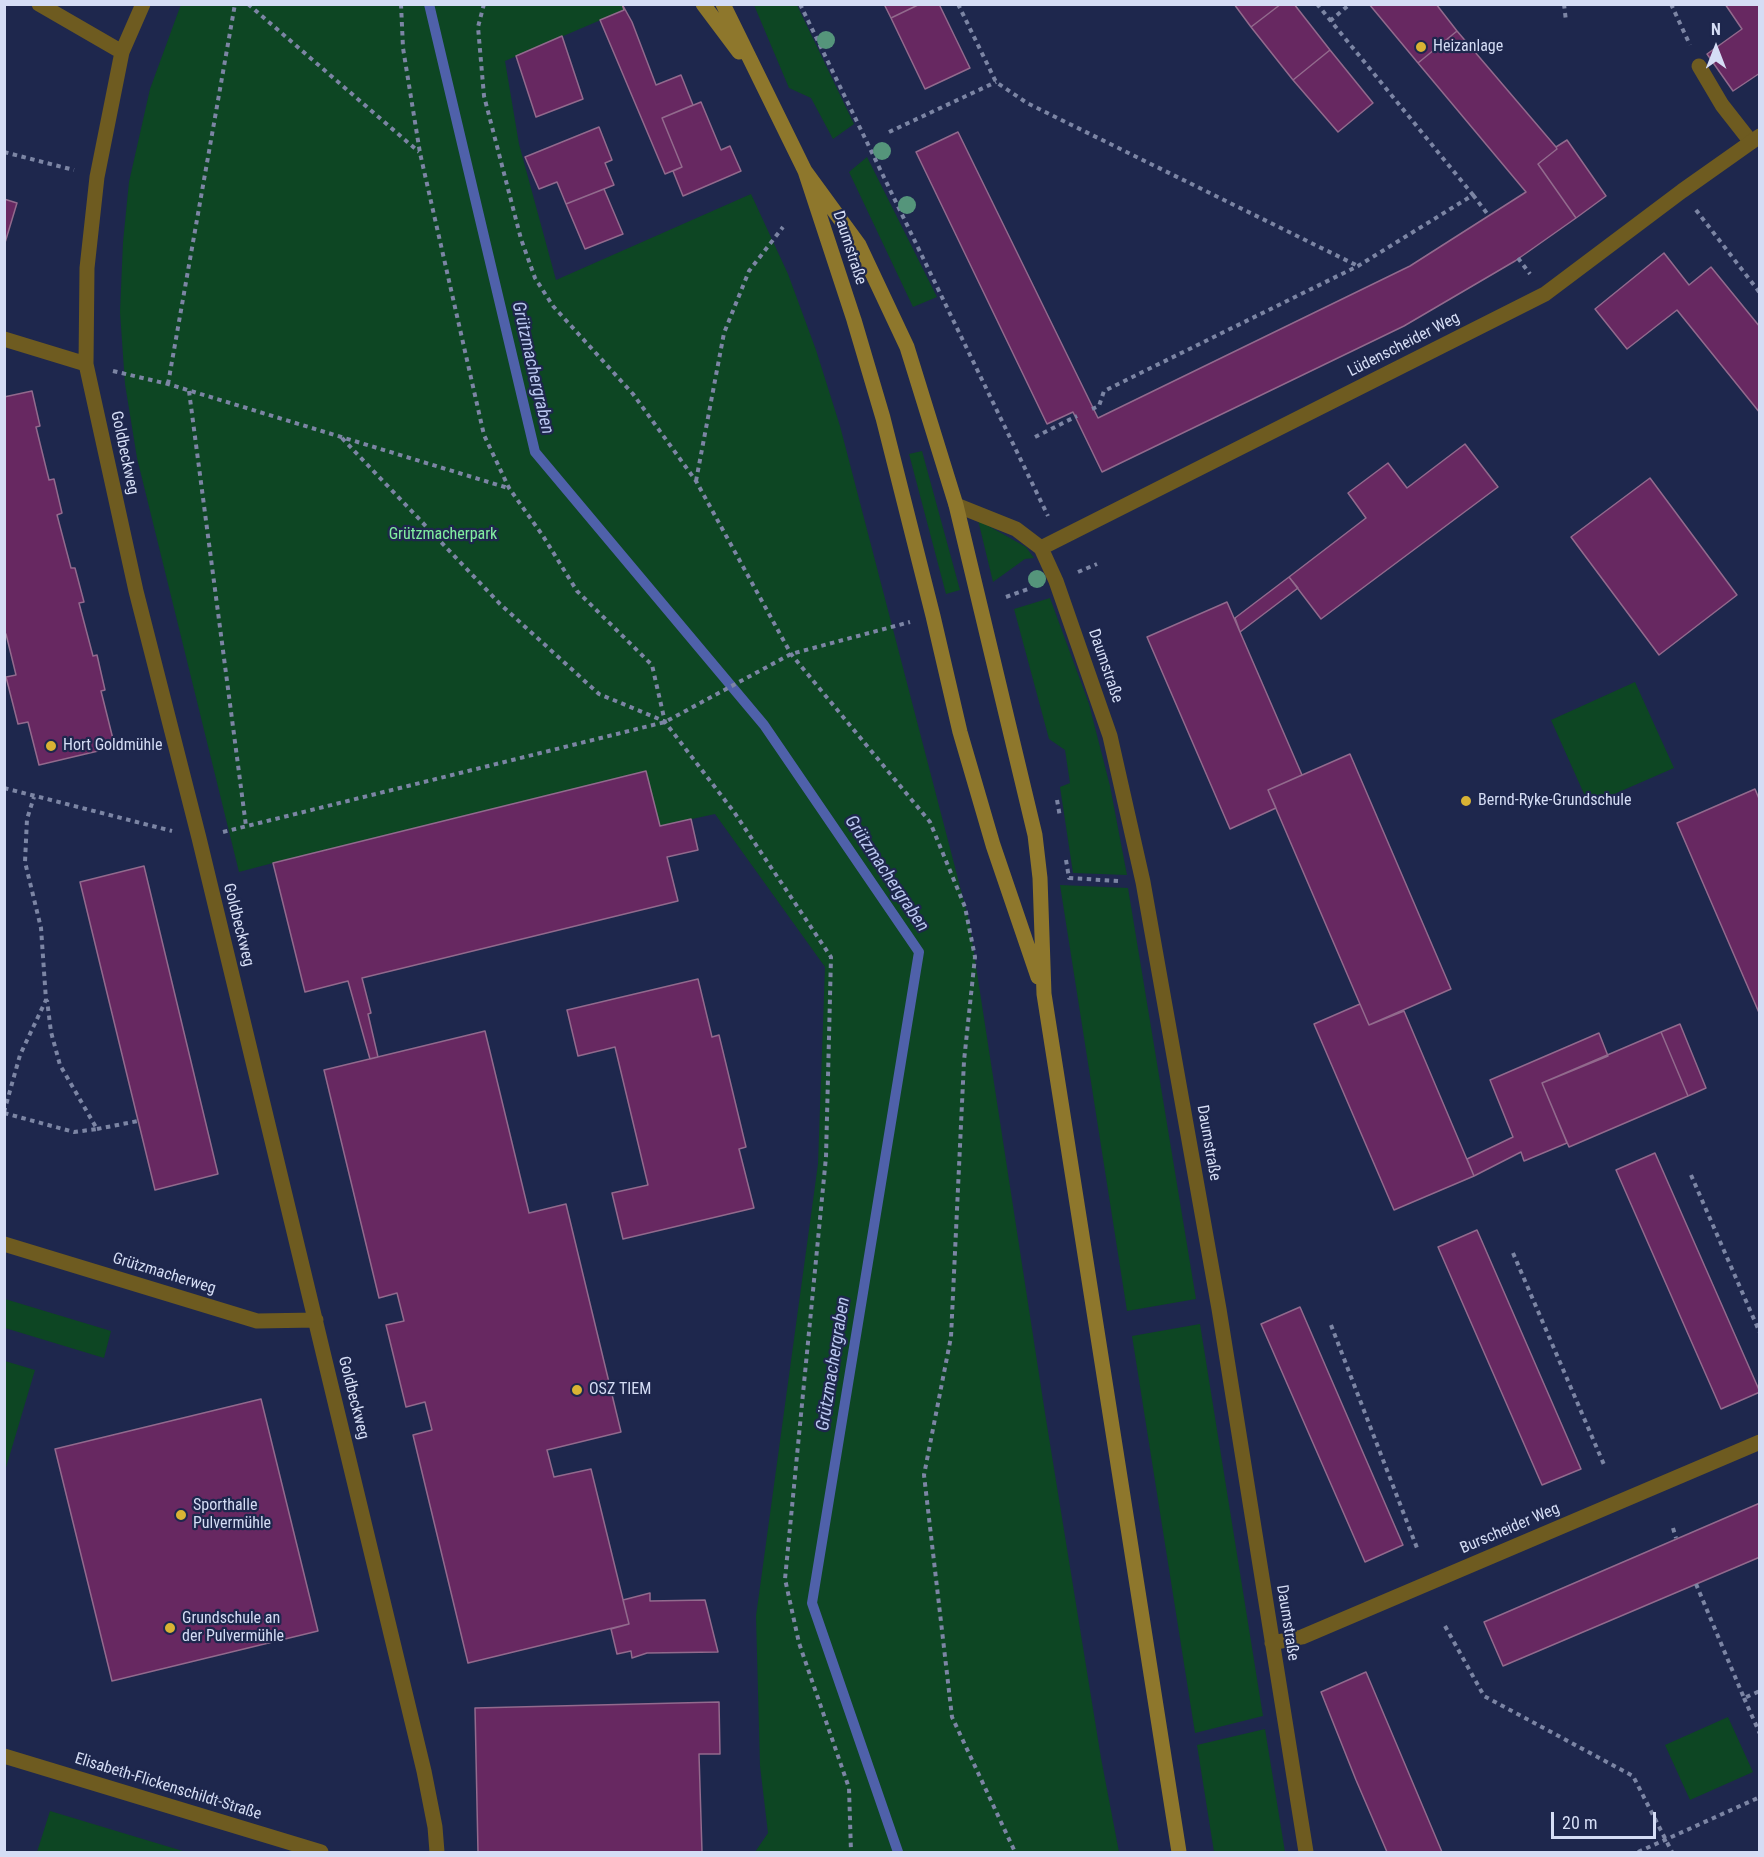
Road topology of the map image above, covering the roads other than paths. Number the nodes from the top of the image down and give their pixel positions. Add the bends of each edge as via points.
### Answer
1 (39, 4) edge
2 (143, 4) edge
3 (703, 4) edge
4 (723, 4) edge
5 (122, 52) junction
6 (1699, 66) road end
7 (760, 78) junction
8 (1755, 139) edge
9 (805, 171) junction
10 (4, 339) edge
11 (87, 364) junction
12 (956, 505) junction
13 (1041, 548) junction
14 (1044, 994) junction
15 (4, 1244) edge
16 (316, 1320) junction
17 (1760, 1442) edge
18 (1272, 1643) junction
19 (4, 1756) edge
20 (321, 1852) edge
21 (437, 1852) edge
22 (1179, 1852) edge
23 (1306, 1852) edge

1 - 5 street
2 - 5 street, Goldbeckweg
3 - 7 main road, Daumstraße
4 - 7 main road, Daumstraße
5 - 11 street, Goldbeckweg via 98,177 87,268
6 - 8 street via 1722,105
7 - 9 main road, Daumstraße
8 - 13 street, Lüdenscheider Weg via 1545,294
9 - 12 main road, Daumstraße via 859,245 907,347
9 - 14 main road, Daumstraße via 883,418 960,732 993,845
10 - 11 street
11 - 16 street, Goldbeckweg via 136,591
12 - 13 street, Daumstraße via 1016,529
12 - 14 main road, Daumstraße via 1035,834
13 - 18 street, Daumstraße via 1110,736 1143,882 1220,1309
14 - 22 main road, Daumstraße
15 - 16 street, Grützmacherweg via 257,1321
16 - 21 street, Goldbeckweg via 424,1771
17 - 18 street, Burscheider Weg via 1302,1637
18 - 23 street, Daumstraße
19 - 20 street, Elisabeth-Flickenschildt-Straße

